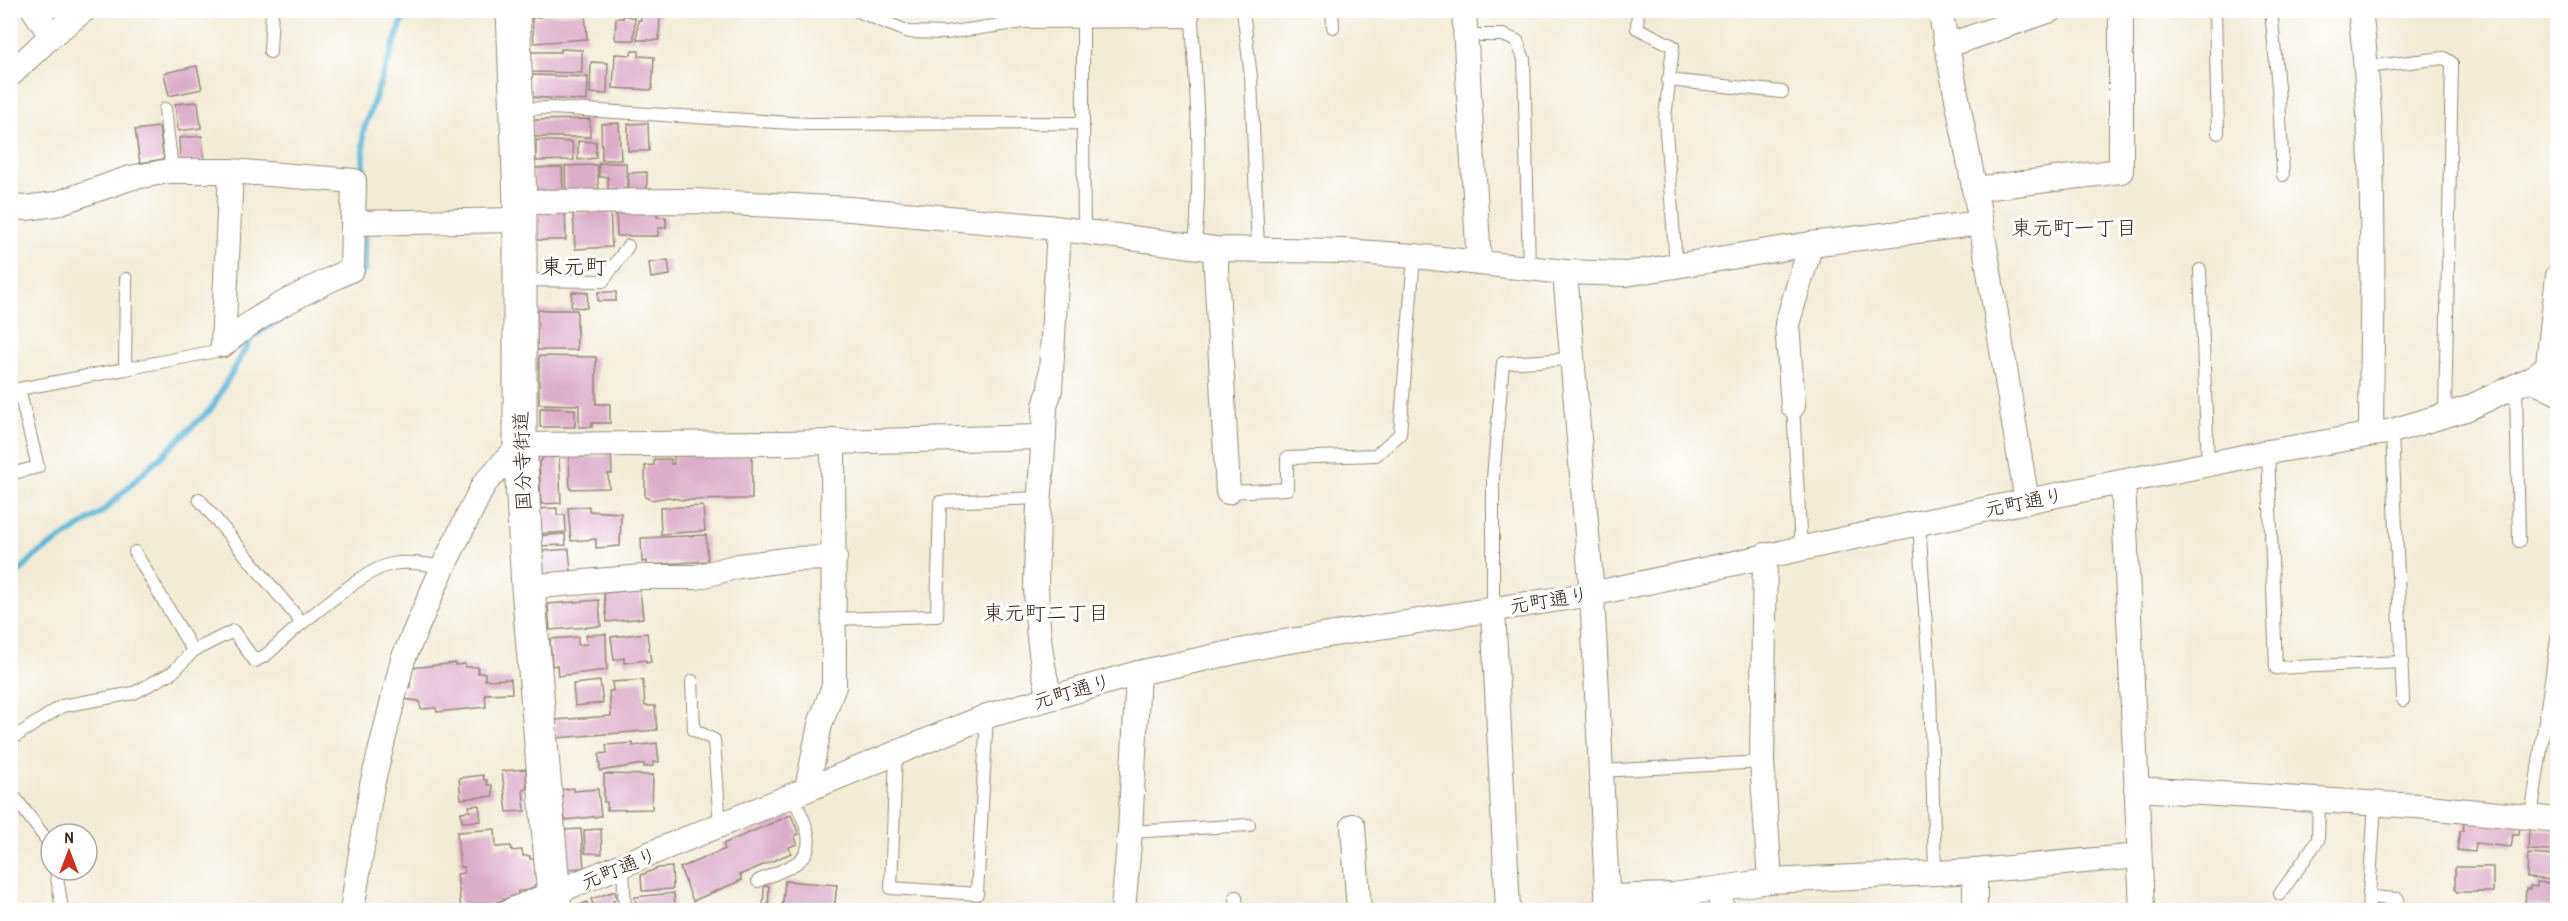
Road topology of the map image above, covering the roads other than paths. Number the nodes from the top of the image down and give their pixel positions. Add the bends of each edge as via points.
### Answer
1 (34, 10) edge
2 (84, 10) edge
3 (272, 10) edge
4 (855, 10) edge
5 (1244, 10) edge
6 (1332, 10) edge
7 (1464, 10) edge
8 (1638, 10) edge
9 (1940, 10) edge
10 (2051, 10) edge
11 (2121, 10) edge
12 (2215, 10) edge
13 (2271, 10) edge
14 (2360, 10) edge
15 (519, 11) edge
16 (1023, 16) edge
17 (1193, 16) edge
18 (1083, 20) junction
19 (1333, 27) dead end
20 (1466, 34) junction
21 (51, 36) junction
22 (1946, 46) junction
23 (270, 52) dead end
24 (2367, 67) junction
25 (10, 75) edge
26 (1668, 80) junction
27 (1782, 92) dead end
28 (165, 109) dead end
29 (517, 109) junction
30 (1083, 123) junction
31 (2218, 133) dead end
32 (172, 171) junction
33 (231, 171) junction
34 (2283, 175) dead end
35 (1974, 189) junction
36 (10, 207) edge
37 (520, 211) junction
38 (361, 223) junction
39 (1981, 223) junction
40 (1059, 229) junction
41 (1084, 231) junction
42 (1810, 244) junction
43 (628, 246) dead end
44 (1205, 248) junction
45 (1258, 250) junction
46 (1414, 256) junction
47 (1479, 263) junction
48 (1676, 265) junction
49 (1529, 268) junction
50 (2200, 270) dead end
51 (1565, 272) junction
52 (2558, 276) edge
53 (126, 279) dead end
54 (520, 280) junction
55 (223, 345) junction
56 (1571, 359) junction
57 (2553, 361) edge
58 (125, 369) junction
59 (2523, 382) junction
60 (2558, 393) edge
61 (1793, 406) joint
62 (2445, 415) junction
63 (2382, 432) junction
64 (1044, 437) junction
65 (833, 441) junction
66 (520, 445) junction
67 (2268, 452) junction
68 (2208, 464) junction
69 (10, 474) edge
70 (2123, 482) junction
71 (1228, 492) joint
72 (1039, 498) junction
73 (199, 499) dead end
74 (2027, 502) junction
75 (1919, 523) junction
76 (2519, 541) dead end
77 (1801, 548) junction
78 (135, 552) dead end
79 (1765, 555) junction
80 (835, 558) junction
81 (443, 567) junction
82 (528, 587) junction
83 (1592, 594) junction
84 (1493, 609) junction
85 (834, 619) junction
86 (302, 623) junction
87 (2558, 632) edge
88 (193, 651) junction
89 (2402, 662) junction
90 (1138, 673) junction
91 (692, 681) dead end
92 (1050, 697) junction
93 (2403, 700) dead end
94 (987, 716) junction
95 (10, 740) edge
96 (896, 752) junction
97 (1762, 762) junction
98 (1601, 771) junction
99 (2136, 789) junction
100 (10, 791) edge
101 (800, 792) junction
102 (2319, 800) junction
103 (2375, 804) junction
104 (2531, 817) junction
105 (2558, 820) edge
106 (1249, 825) dead end
107 (1353, 826) dead end
108 (720, 827) junction
109 (39, 830) edge
110 (1130, 832) junction
111 (2139, 856) junction
112 (623, 866) junction
113 (1975, 871) junction
114 (1935, 873) junction
115 (758, 881) dead end
116 (1770, 881) junction
117 (58, 882) edge
118 (2280, 894) dead end
119 (1236, 897) dead end
120 (2369, 897) junction
121 (2398, 898) dead end
122 (1721, 900) edge
123 (555, 902) edge
124 (1608, 904) edge
125 (62, 910) edge
126 (352, 910) edge
127 (512, 910) edge
128 (625, 910) edge
129 (1123, 910) edge
130 (1237, 910) edge
131 (1359, 910) edge
132 (1508, 910) edge
133 (1975, 910) edge
134 (2142, 910) edge
135 (2368, 910) edge

1 - 21 street
2 - 21 street
3 - 23 lane
4 - 16 lane via 909,32 945,33
5 - 45 lane via 1251,78
6 - 19 lane
7 - 20 street
8 - 26 lane via 1637,28 1673,46
9 - 22 street
10 - 22 street
11 - 35 street via 2121,171
12 - 31 lane
13 - 34 lane
14 - 24 street
15 - 29 main road, 国分寺街道
16 - 18 lane
17 - 18 lane
17 - 44 lane
18 - 30 lane
20 - 47 street
20 - 49 lane via 1503,35 1517,41 1524,59
21 - 25 street
22 - 35 street
24 - 62 lane via 2444,58 2452,63
24 - 63 street
26 - 27 lane
26 - 48 lane via 1665,118
28 - 32 lane
29 - 30 lane via 809,124
29 - 37 main road, 国分寺街道
30 - 41 lane
32 - 33 street
32 - 36 street via 130,178 55,204
33 - 38 street via 354,181
33 - 55 street
35 - 39 street
37 - 38 street
37 - 40 street via 695,201 850,209
37 - 54 main road, 国分寺街道
38 - 55 street via 352,269 243,327
39 - 42 street
39 - 74 street
40 - 41 street
40 - 64 street
41 - 44 street
42 - 48 street
42 - 61 street via 1787,324
43 - 54 lane via 603,281
44 - 45 street
44 - 71 street
45 - 46 street
46 - 47 street
46 - 71 lane via 1400,434 1376,455 1287,458 1287,489
47 - 49 street
48 - 51 street via 1626,274
49 - 51 street
50 - 68 lane
51 - 56 street
52 - 57 street
53 - 58 lane
54 - 66 main road, 国分寺街道
55 - 58 lane via 216,351
56 - 83 street
56 - 84 lane via 1503,363 1492,478
57 - 59 street, 元町通り
58 - 69 lane via 19,389 38,467
59 - 60 street
59 - 62 street, 元町通り
59 - 76 lane
61 - 77 lane
62 - 63 street, 元町通り
63 - 67 street, 元町通り
63 - 89 lane
64 - 65 street
64 - 72 street
65 - 66 street
65 - 80 street
66 - 81 street via 484,483
66 - 82 main road, 国分寺街道
67 - 68 street, 元町通り
67 - 89 lane via 2276,668
68 - 70 street, 元町通り
70 - 74 street, 元町通り
70 - 99 street
72 - 85 lane via 940,502 938,616
72 - 92 street via 1037,633
73 - 86 lane
74 - 75 street, 元町通り
75 - 77 street, 元町通り
75 - 114 lane via 1930,687
77 - 79 street, 元町通り
78 - 88 lane
79 - 83 street, 元町通り
79 - 97 street
80 - 82 street via 739,566 696,577 642,577
80 - 85 street
81 - 86 lane via 391,564 371,572
81 - 126 street via 398,675 372,784
82 - 123 main road, 国分寺街道
83 - 84 street, 元町通り
83 - 98 street
84 - 90 street, 元町通り via 1278,643
84 - 132 street
85 - 101 street via 834,686
86 - 88 lane via 255,661 233,631
87 - 104 lane
88 - 95 lane via 173,672 134,693 62,706
89 - 93 lane
90 - 92 street, 元町通り
90 - 110 street
91 - 108 lane via 694,730 714,741
92 - 94 street, 元町通り
94 - 96 street, 元町通り
94 - 96 lane via 977,894 891,888
96 - 101 street, 元町通り
97 - 98 lane
97 - 116 street
98 - 124 street
99 - 102 street
99 - 111 street
100 - 109 lane
101 - 108 street, 元町通り
101 - 115 lane via 808,848 801,860
102 - 103 street
102 - 118 lane via 2318,840
103 - 104 street
103 - 120 lane
104 - 105 street
106 - 110 lane
107 - 131 street
108 - 112 street, 元町通り
110 - 129 street
111 - 113 street
111 - 134 street
112 - 123 street, 元町通り
112 - 128 lane
113 - 114 street
113 - 133 street
114 - 116 street
116 - 122 street
117 - 125 lane
119 - 130 lane
120 - 121 lane
120 - 135 lane
122 - 124 street via 1673,895
123 - 127 street, 元町通り

